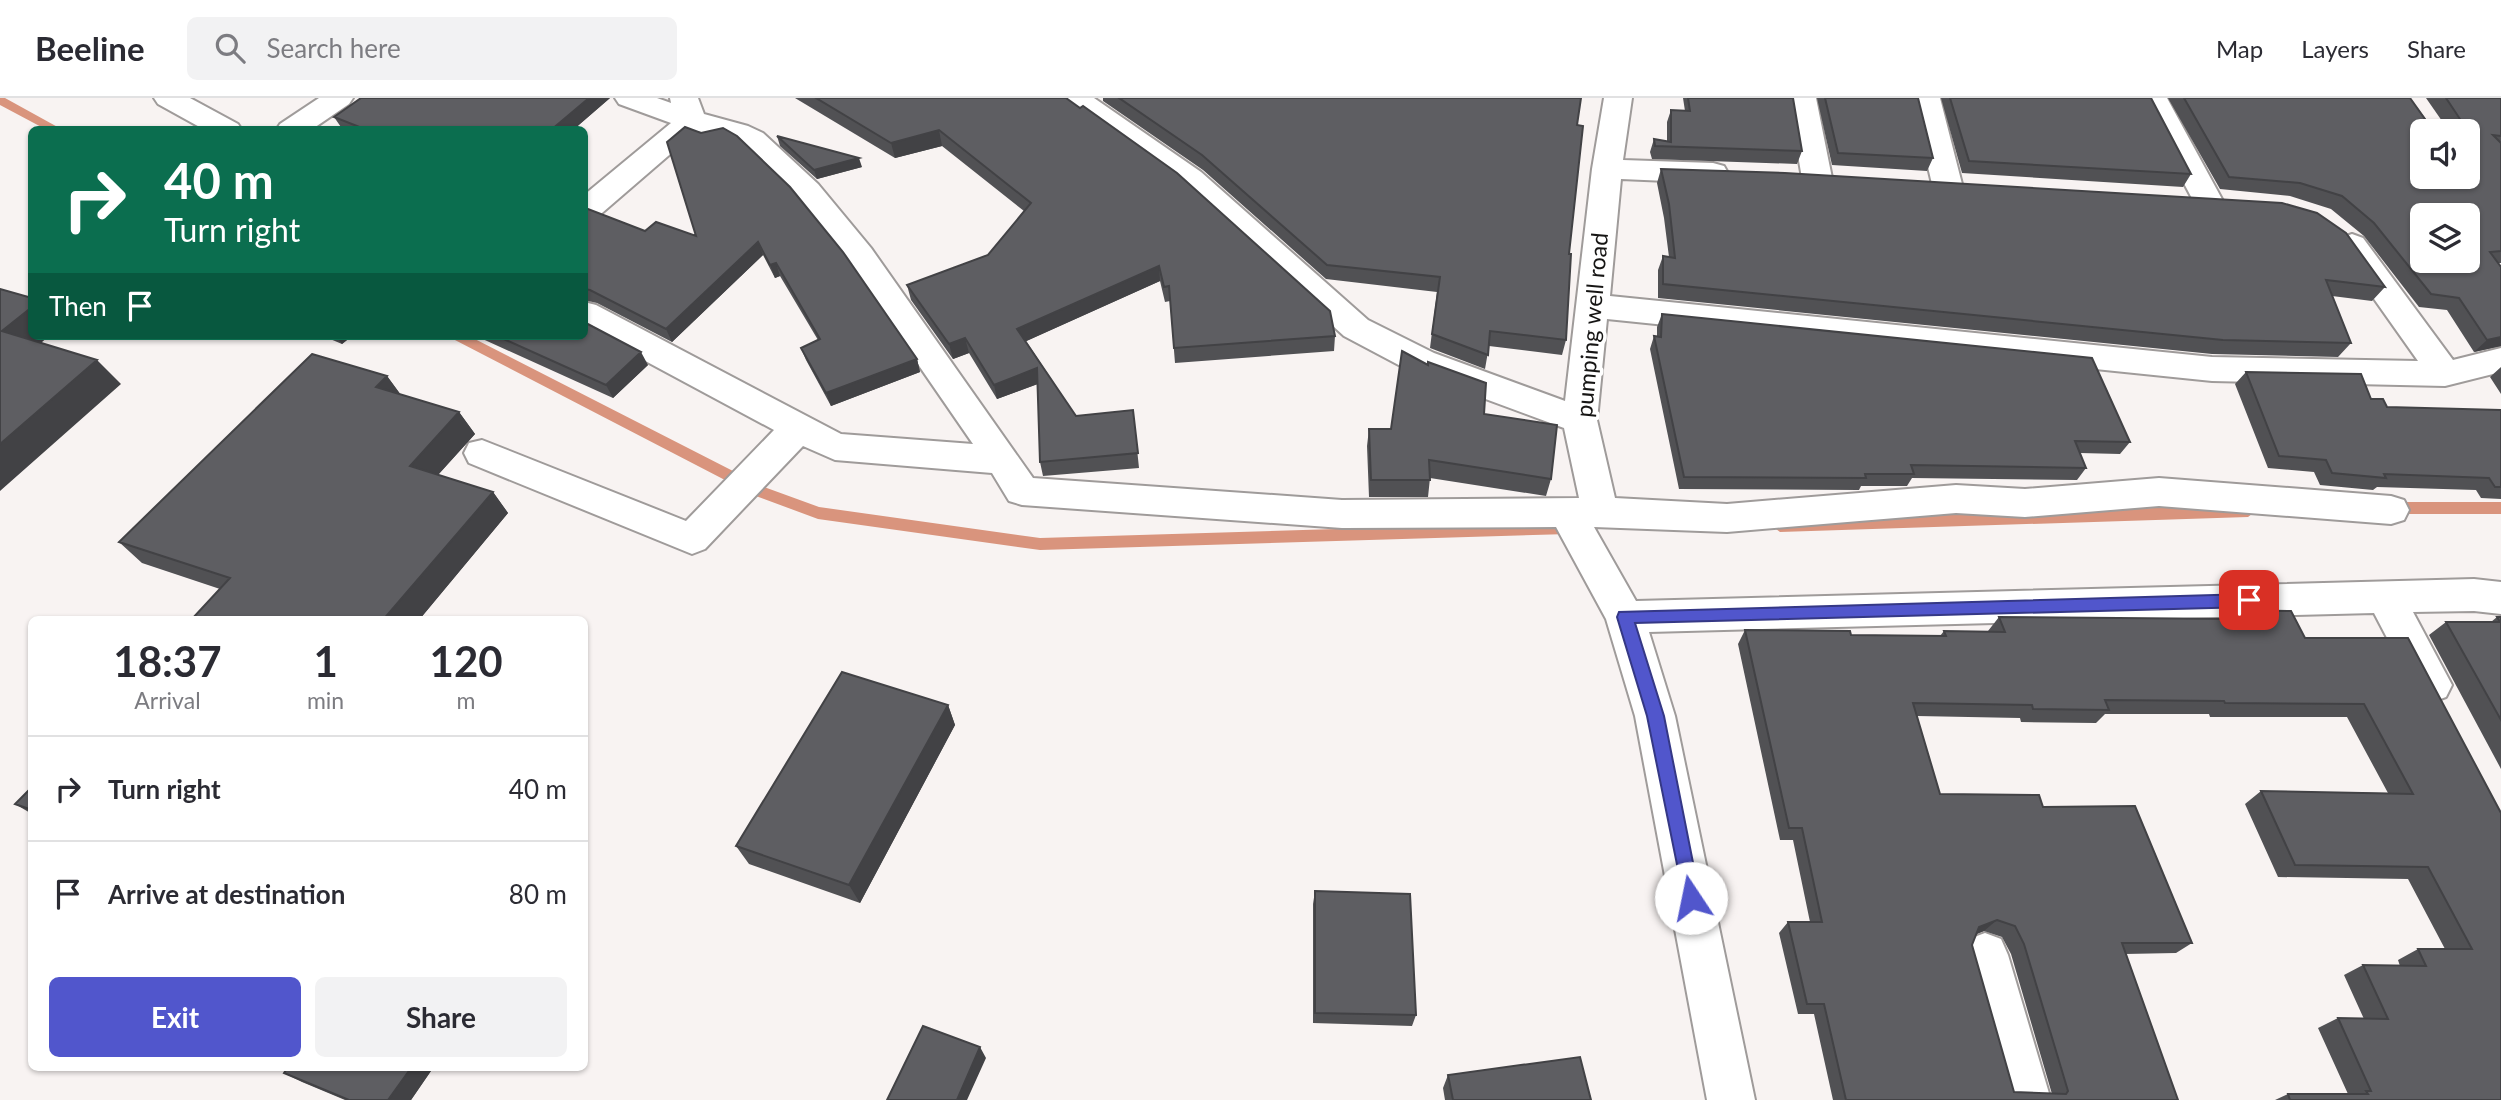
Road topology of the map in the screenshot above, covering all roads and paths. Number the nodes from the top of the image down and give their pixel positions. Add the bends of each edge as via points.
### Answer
1 (168, 98) edge
2 (339, 98) edge
3 (629, 98) edge
4 (1075, 98) edge
5 (1618, 98) edge
6 (1802, 98) edge
7 (1926, 98) edge
8 (2153, 98) edge
9 (688, 109) edge
10 (220, 126) edge
11 (296, 126) edge
12 (1606, 169) junction
13 (1739, 174) edge
14 (1818, 178) edge
15 (1947, 185) edge
16 (2207, 201) edge
17 (588, 208) edge
18 (2327, 225) edge
19 (1591, 306) junction
20 (588, 315) edge
21 (2501, 360) edge
22 (2445, 374) junction
23 (1580, 420) junction
24 (799, 428) junction
25 (482, 453) dead end
26 (1003, 460) junction
27 (2391, 510) dead end
28 (1579, 514) junction
29 (2385, 597) junction
30 (2501, 598) edge
31 (1625, 617) junction
32 (2449, 718) edge
33 (1985, 955) dead end
34 (1731, 1100) edge
35 (2027, 1100) edge

1 - 10 street
2 - 11 street
3 - 9 street
4 - 23 street via 1191,179 1356,327 1422,362
5 - 12 street, pumping well road
6 - 14 street
7 - 15 street
8 - 16 street
9 - 17 street
9 - 26 street via 753,140 807,191 860,256
12 - 13 street
12 - 19 street, pumping well road
18 - 22 street via 2347,238
19 - 22 street via 2212,369
19 - 23 street, pumping well road
20 - 24 street
21 - 22 street
23 - 28 street, pumping well road
24 - 25 street via 692,539
24 - 26 street via 835,447
26 - 28 street via 1022,491 1342,514
27 - 28 street via 2159,492 2025,503 1956,499 1727,518
28 - 31 street via 1597,563
29 - 30 street
29 - 31 street
29 - 32 street
31 - 34 street via 1655,716
33 - 35 street

